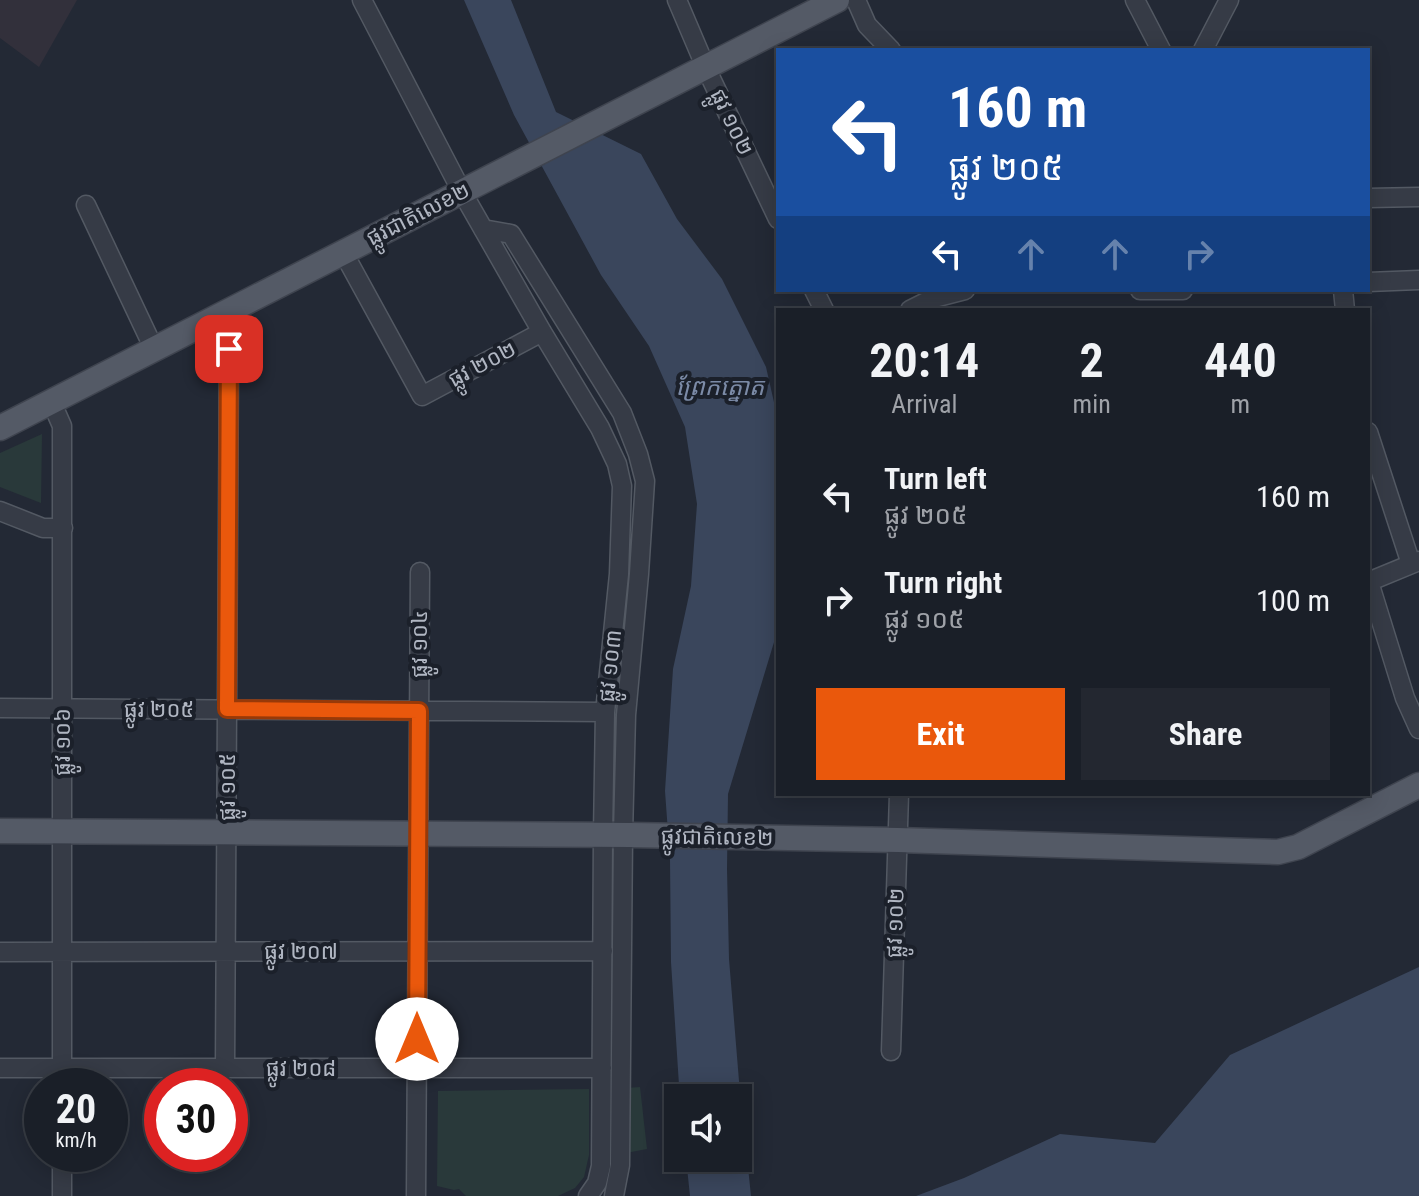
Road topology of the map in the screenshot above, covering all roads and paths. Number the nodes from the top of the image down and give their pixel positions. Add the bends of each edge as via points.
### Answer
1 (362, 0) edge
2 (677, 0) edge
3 (837, 0) edge
4 (856, 0) edge
5 (1135, 0) edge
6 (1229, 0) edge
7 (889, 48) edge
8 (1160, 48) edge
9 (1204, 48) edge
10 (706, 68) junction
11 (462, 192) junction
12 (1419, 197) edge
13 (1370, 198) edge
14 (86, 205) dead end
15 (776, 215) edge
16 (483, 229) junction
17 (343, 252) junction
18 (1419, 280) edge
19 (1370, 282) edge
20 (957, 292) edge
21 (914, 308) edge
22 (215, 318) junction
23 (542, 332) junction
24 (154, 349) junction
25 (51, 401) junction
26 (0, 428) edge
27 (1370, 438) edge
28 (0, 511) edge
29 (63, 528) junction
30 (1415, 562) edge
31 (420, 572) dead end
32 (1370, 581) edge
33 (1370, 588) edge
34 (0, 708) edge
35 (62, 708) junction
36 (227, 709) junction
37 (419, 711) junction
38 (605, 712) junction
39 (1419, 729) edge
40 (1419, 785) edge
41 (899, 796) edge
42 (0, 831) edge
43 (62, 832) junction
44 (226, 833) junction
45 (418, 834) junction
46 (619, 835) junction
47 (898, 840) junction
48 (226, 951) junction
49 (418, 951) junction
50 (603, 951) junction
51 (0, 952) edge
52 (62, 952) junction
53 (891, 1051) dead end
54 (0, 1068) edge
55 (62, 1068) edge
56 (225, 1068) edge
57 (248, 1068) edge
58 (417, 1068) junction
59 (602, 1068) junction
60 (24, 1071) edge
61 (62, 1172) edge
62 (593, 1190) edge
63 (62, 1196) edge
64 (416, 1196) edge
65 (614, 1196) edge

1 - 11 street, ផ្លូវ ១០៣
2 - 10 street, ផ្លូវ ១០២
3 - 10 main road, ផ្លូវជាតិលេខ២
4 - 7 street via 867,25
5 - 8 street
6 - 9 street
10 - 11 main road, ផ្លូវជាតិលេខ២
10 - 15 street, ផ្លូវ ១០២
11 - 16 street, ផ្លូវ ១០៣
11 - 17 main road, ផ្លូវជាតិលេខ២
12 - 13 street
14 - 24 street
16 - 23 street, ផ្លូវ ១០៣
16 - 46 street via 511,234 622,413 645,481
17 - 22 main road, ផ្លូវជាតិលេខ២
17 - 23 street, ផ្លូវ ២០២ via 422,396
18 - 19 street
20 - 21 street
22 - 24 main road, ផ្លូវជាតិលេខ២
22 - 36 street, ផ្លូវ ១០៥ via 229,349
23 - 38 street, ផ្លូវ ១០៣ via 600,428 622,486
24 - 25 main road, ផ្លូវជាតិលេខ២
25 - 26 main road, ផ្លូវជាតិលេខ២
25 - 29 street, ផ្លូវ ១០៦ via 62,426
27 - 30 street
28 - 29 street via 43,528
29 - 35 street, ផ្លូវ ១០៦
30 - 32 street
31 - 37 street, ផ្លូវ ១០៤
33 - 39 street
34 - 35 street, ផ្លូវ ២០៥
35 - 36 street, ផ្លូវ ២០៥
35 - 43 street, ផ្លូវ ១០៦
36 - 37 street, ផ្លូវ ២០៥
36 - 44 street, ផ្លូវ ១០៥
37 - 38 street, ផ្លូវ ២០៥
37 - 45 street, ផ្លូវ ១០៤
38 - 46 street, ផ្លូវ ១០៣
40 - 47 main road, ផ្លូវជាតិលេខ២ via 1298,847 1278,852
41 - 47 street, ផ្លូវ ១០២
42 - 43 main road, ផ្លូវជាតិលេខ២
43 - 44 main road, ផ្លូវជាតិលេខ២
43 - 52 street, ផ្លូវ ១០៦
44 - 45 main road, ផ្លូវជាតិលេខ២
44 - 48 street, ផ្លូវ ១០៥
45 - 46 main road, ផ្លូវជាតិលេខ២
45 - 49 street, ផ្លូវ ១០៤
46 - 47 main road, ផ្លូវជាតិលេខ២
46 - 50 street, ផ្លូវ ១០៣
46 - 65 street via 620,1165
47 - 53 street, ផ្លូវ ១០២
48 - 49 street, ផ្លូវ ២០៧
48 - 52 street, ផ្លូវ ២០៧
48 - 56 street, ផ្លូវ ១០៥
49 - 50 street, ផ្លូវ ២០៧
49 - 58 street, ផ្លូវ ១០៤
50 - 59 street, ផ្លូវ ១០៣
51 - 52 street, ផ្លូវ ២០៧
52 - 55 street, ផ្លូវ ១០៦
54 - 60 street, ផ្លូវ ២០៨
57 - 58 street, ផ្លូវ ២០៨
58 - 59 street, ផ្លូវ ២០៨
58 - 64 street, ផ្លូវ ១០៤
59 - 62 street, ផ្លូវ ១០៣ via 601,1166
61 - 63 street

